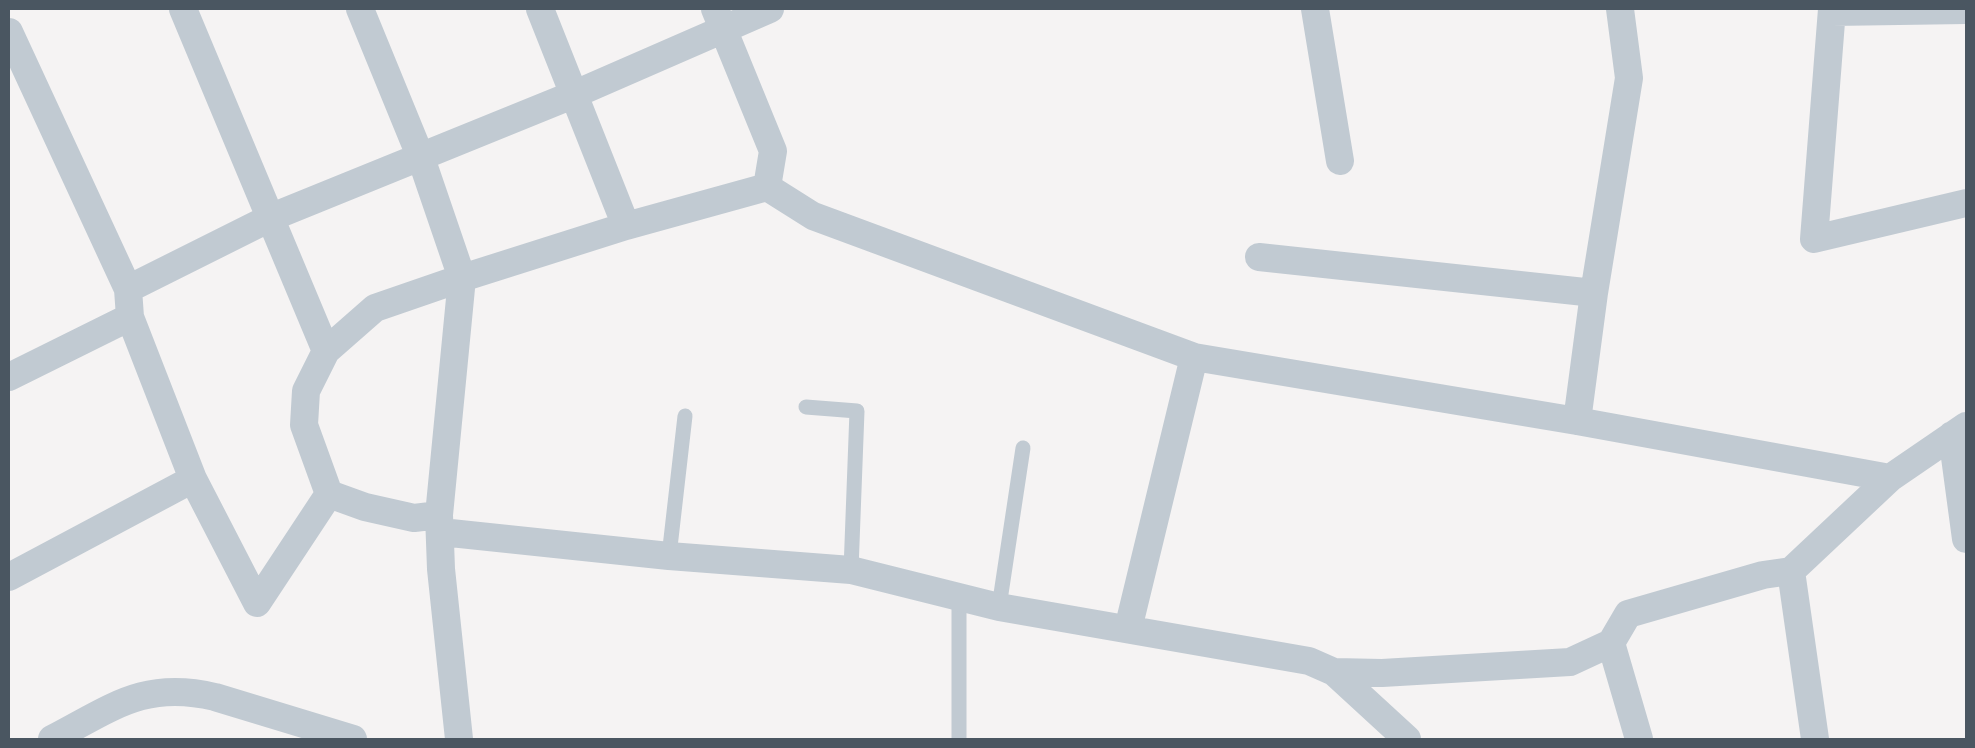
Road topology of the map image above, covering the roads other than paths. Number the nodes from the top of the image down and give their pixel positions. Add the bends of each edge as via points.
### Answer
1 (183, 9) edge
2 (360, 9) edge
3 (540, 9) edge
4 (770, 9) edge
5 (1315, 9) edge
6 (1626, 10) edge
7 (1832, 10) edge
8 (1966, 10) edge
9 (720, 19) edge
10 (9, 32) edge
11 (575, 94) junction
12 (421, 158) junction
13 (1340, 161) dead end
14 (767, 187) junction
15 (1966, 203) edge
16 (272, 217) junction
17 (626, 226) junction
18 (1259, 257) dead end
19 (462, 278) junction
20 (128, 289) junction
21 (1594, 293) junction
22 (130, 317) junction
23 (326, 351) junction
24 (1194, 357) junction
25 (9, 377) edge
26 (806, 407) dead end
27 (685, 416) dead end
28 (1577, 421) junction
29 (1959, 431) edge
30 (1024, 448) dead end
31 (193, 478) junction
32 (1890, 478) junction
33 (329, 494) junction
34 (440, 524) junction
35 (1966, 539) edge
36 (669, 556) junction
37 (851, 570) junction
38 (1791, 571) junction
39 (9, 577) edge
40 (959, 595) junction
41 (999, 607) junction
42 (1128, 629) junction
43 (1611, 643) junction
44 (1334, 672) junction
45 (52, 739) edge
46 (354, 739) edge
47 (459, 739) edge
48 (959, 739) edge
49 (1406, 739) edge
50 (1639, 739) edge
51 (1814, 739) edge

1 - 16 street
2 - 12 street
3 - 11 street
4 - 9 street
5 - 13 street
6 - 21 street via 1629,78
7 - 8 street
7 - 15 street via 1814,239
9 - 11 street
9 - 14 street via 773,151
10 - 20 street
11 - 12 street
11 - 17 street
12 - 16 street
12 - 19 street
14 - 17 street
14 - 24 street via 813,216
16 - 20 street
16 - 23 street
17 - 19 street
18 - 21 street
19 - 23 street via 375,308
19 - 34 street
20 - 22 street
21 - 28 street
22 - 25 street
22 - 31 street
23 - 33 street via 306,391 304,425
24 - 28 street
24 - 42 street
26 - 37 lane via 857,411
27 - 36 lane
28 - 32 street
29 - 32 street
29 - 35 street
30 - 41 lane
31 - 33 street via 257,603
31 - 39 street
32 - 38 street
33 - 34 street via 365,507
34 - 36 street
34 - 47 street via 441,569
36 - 37 street
37 - 40 street
38 - 43 street via 1764,575 1628,614
38 - 51 street
40 - 41 street
40 - 48 lane
41 - 42 street
42 - 44 street via 1309,662
43 - 44 street via 1570,662 1382,673
43 - 50 street
44 - 49 street
45 - 46 street via 132,697 162,691 215,697

